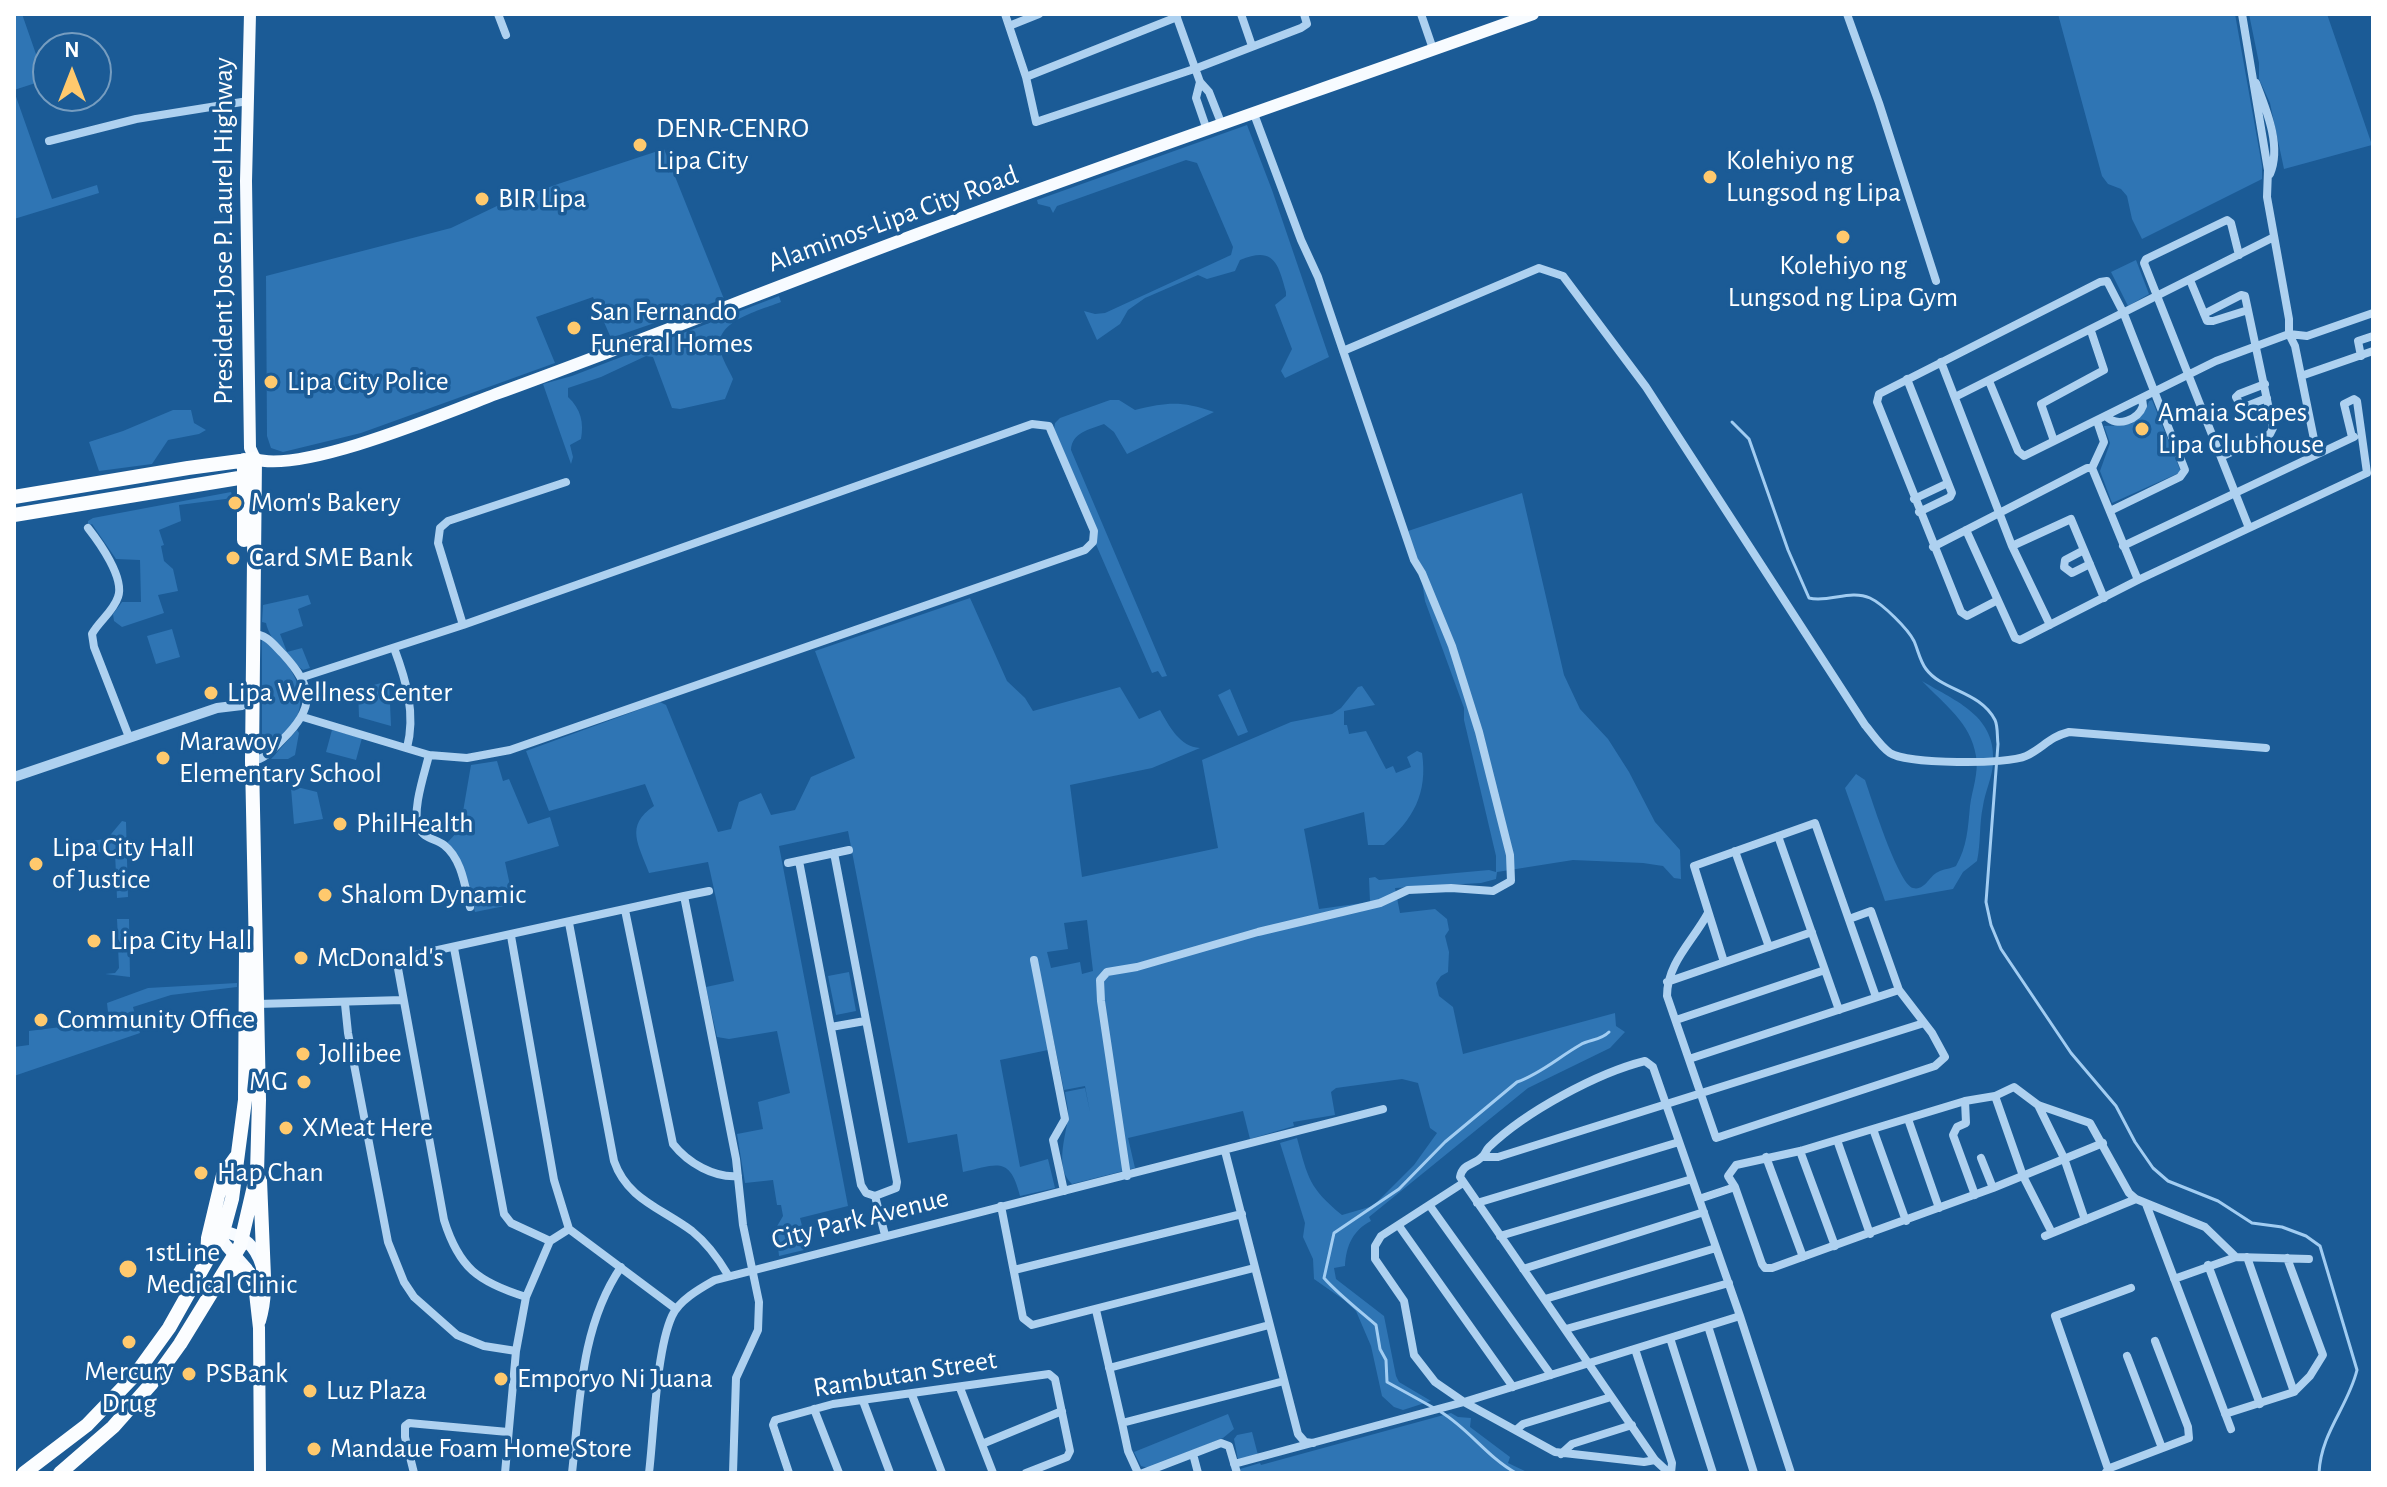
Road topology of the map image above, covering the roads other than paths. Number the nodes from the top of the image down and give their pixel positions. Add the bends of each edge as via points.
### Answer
1 (250, 14) edge
2 (498, 14) edge
3 (1005, 14) edge
4 (1039, 14) edge
5 (1241, 14) edge
6 (1304, 14) edge
7 (1421, 14) edge
8 (1533, 14) edge
9 (1847, 14) edge
10 (2242, 14) edge
11 (1176, 16) edge
12 (1009, 26) junction
13 (506, 35) dead end
14 (1252, 46) junction
15 (1433, 49) junction
16 (1197, 68) junction
17 (1026, 77) junction
18 (1200, 82) junction
19 (248, 101) junction
20 (1254, 114) junction
21 (1222, 125) junction
22 (1207, 130) junction
23 (49, 141) dead end
24 (2274, 237) junction
25 (2239, 255) junction
26 (2190, 280) junction
27 (1936, 281) dead end
28 (2157, 297) junction
29 (2248, 310) junction
30 (2373, 313) edge
31 (2124, 314) junction
32 (2204, 314) junction
33 (2091, 331) junction
34 (2289, 334) junction
35 (2373, 336) edge
36 (2256, 347) junction
37 (1343, 351) junction
38 (2373, 351) edge
39 (2361, 356) junction
40 (1941, 362) junction
41 (2188, 375) junction
42 (2301, 376) junction
43 (1907, 379) junction
44 (1989, 381) junction
45 (2265, 384) junction
46 (2155, 391) junction
47 (1955, 397) junction
48 (2142, 398) junction
49 (2267, 398) junction
50 (2106, 416) junction
51 (2097, 421) junction
52 (2362, 436) junction
53 (2352, 437) junction
54 (2054, 441) junction
55 (2317, 454) junction
56 (2221, 457) junction
57 (253, 464) junction
58 (2092, 468) junction
59 (566, 482) dead end
60 (1948, 483) junction
61 (2235, 493) junction
62 (14, 497) edge
63 (1914, 499) junction
64 (2110, 511) junction
65 (1919, 512) junction
66 (1999, 512) junction
67 (14, 515) edge
68 (88, 528) dead end
69 (2249, 528) junction
70 (1966, 530) junction
71 (2012, 546) junction
72 (2123, 546) junction
73 (1933, 547) junction
74 (2084, 550) junction
75 (2090, 564) junction
76 (2138, 580) junction
77 (2104, 598) junction
78 (1996, 601) junction
79 (463, 625) junction
80 (2050, 625) junction
81 (252, 634) junction
82 (394, 648) junction
83 (303, 677) junction
84 (242, 705) junction
85 (303, 717) junction
86 (129, 737) junction
87 (407, 748) junction
88 (2266, 748) dead end
89 (429, 755) junction
90 (252, 761) junction
91 (14, 777) edge
92 (1778, 836) junction
93 (849, 850) dead end
94 (1735, 851) junction
95 (834, 853) junction
96 (799, 861) junction
97 (788, 863) dead end
98 (709, 891) dead end
99 (684, 896) junction
100 (470, 907) dead end
101 (625, 910) junction
102 (1708, 913) junction
103 (1849, 919) junction
104 (569, 923) junction
105 (1812, 932) junction
106 (511, 936) junction
107 (1769, 947) junction
108 (454, 948) junction
109 (1034, 960) dead end
110 (1724, 962) junction
111 (1825, 970) junction
112 (1667, 982) junction
113 (1899, 990) junction
114 (1876, 997) junction
115 (403, 1000) junction
116 (257, 1004) junction
117 (345, 1004) junction
118 (1839, 1010) junction
119 (1676, 1020) junction
120 (865, 1021) junction
121 (1924, 1023) junction
122 (831, 1027) junction
123 (1689, 1059) junction
124 (1701, 1094) junction
125 (1995, 1096) junction
126 (1965, 1101) junction
127 (1666, 1105) junction
128 (2038, 1105) junction
129 (1383, 1109) dead end
130 (1908, 1119) junction
131 (1873, 1129) junction
132 (1837, 1140) junction
133 (1679, 1142) junction
134 (2103, 1143) junction
135 (1225, 1151) junction
136 (1800, 1151) junction
137 (238, 1154) junction
138 (1482, 1157) junction
139 (1766, 1157) junction
140 (1981, 1158) dead end
141 (2064, 1158) junction
142 (258, 1167) junction
143 (738, 1176) junction
144 (1127, 1176) junction
145 (2023, 1176) junction
146 (1692, 1179) junction
147 (1463, 1183) junction
148 (1735, 1187) junction
149 (1993, 1188) junction
150 (234, 1189) junction
151 (254, 1191) junction
152 (1064, 1191) junction
153 (1975, 1195) junction
154 (875, 1196) junction
155 (1699, 1199) junction
156 (2136, 1199) junction
157 (1477, 1203) junction
158 (2146, 1204) junction
159 (1001, 1206) junction
160 (1430, 1206) junction
161 (1939, 1208) junction
162 (1704, 1212) junction
163 (1242, 1214) junction
164 (2085, 1220) junction
165 (1906, 1221) junction
166 (1399, 1226) junction
167 (569, 1229) junction
168 (222, 1234) junction
169 (1870, 1234) junction
170 (885, 1235) junction
171 (1500, 1236) junction
172 (242, 1238) junction
173 (550, 1241) junction
174 (1835, 1246) junction
175 (1716, 1248) junction
176 (235, 1254) junction
177 (1803, 1257) junction
178 (2236, 1257) junction
179 (2247, 1257) junction
180 (2287, 1258) junction
181 (2309, 1259) dead end
182 (205, 1264) junction
183 (2208, 1265) junction
184 (621, 1267) junction
185 (1254, 1268) junction
186 (1523, 1269) junction
187 (751, 1270) junction
188 (1014, 1270) junction
189 (256, 1275) junction
190 (728, 1275) junction
191 (219, 1277) junction
192 (2174, 1279) junction
193 (1729, 1283) junction
194 (2131, 1288) dead end
195 (526, 1297) junction
196 (1545, 1299) junction
197 (676, 1309) junction
198 (1096, 1310) junction
199 (1740, 1316) junction
200 (1269, 1325) junction
201 (1708, 1326) junction
202 (1566, 1329) junction
203 (1670, 1338) junction
204 (2155, 1341) dead end
205 (1635, 1349) junction
206 (516, 1351) junction
207 (2127, 1356) dead end
208 (1589, 1363) junction
209 (1109, 1368) junction
210 (1551, 1375) junction
211 (1284, 1381) junction
212 (1513, 1387) junction
213 (960, 1388) junction
214 (2294, 1392) junction
215 (912, 1395) junction
216 (1611, 1397) junction
217 (863, 1401) junction
218 (1464, 1402) junction
219 (2260, 1404) junction
220 (814, 1409) junction
221 (1062, 1411) junction
222 (2225, 1414) junction
223 (1122, 1423) junction
224 (1632, 1425) junction
225 (2231, 1429) dead end
226 (1516, 1430) junction
227 (508, 1432) junction
228 (1314, 1443) junction
229 (982, 1444) junction
230 (2162, 1448) junction
231 (1193, 1454) junction
232 (1561, 1454) junction
233 (1655, 1460) junction
234 (1236, 1468) edge
235 (1159, 1470) edge
236 (2106, 1471) edge
237 (24, 1473) edge
238 (60, 1473) edge
239 (260, 1473) edge
240 (414, 1473) edge
241 (505, 1473) edge
242 (572, 1473) edge
243 (649, 1473) edge
244 (733, 1473) edge
245 (789, 1473) edge
246 (839, 1473) edge
247 (890, 1473) edge
248 (942, 1473) edge
249 (993, 1473) edge
250 (1026, 1473) edge
251 (1141, 1473) edge
252 (1198, 1473) edge
253 (1670, 1473) edge
254 (1713, 1473) edge
255 (1754, 1473) edge
256 (1791, 1473) edge

1 - 19 main road, President Jose P. Laurel Highway
2 - 13 street
3 - 12 street
4 - 12 street
5 - 14 street
6 - 14 street via 1307,24
7 - 15 street
8 - 15 main road, Alaminos-Lipa City Road
9 - 27 street
10 - 24 street
11 - 16 street
11 - 17 street
12 - 17 street
14 - 16 street
15 - 20 main road, Alaminos-Lipa City Road
16 - 17 street via 1036,122
16 - 18 street
18 - 21 street
18 - 22 street via 1196,98
19 - 23 street via 136,119
19 - 57 main road, President Jose P. Laurel Highway
20 - 21 main road, Alaminos-Lipa City Road
20 - 37 street
21 - 22 main road, Alaminos-Lipa City Road
22 - 57 main road, Alaminos-Lipa City Road via 402,429 317,455
24 - 25 street
24 - 34 street
25 - 26 street
25 - 28 street via 2227,220 2146,259
26 - 28 street
26 - 32 street
28 - 31 street
28 - 41 street
29 - 32 street via 2211,322
29 - 32 street via 2243,295
29 - 36 street
30 - 34 street via 2307,336
31 - 33 street
31 - 40 street via 2110,283 2100,282
31 - 46 street
33 - 44 street
33 - 54 street via 2104,370 2041,404
34 - 36 street
34 - 42 street
35 - 39 street via 2358,341
36 - 41 street
36 - 45 street
37 - 88 street via 1539,268 1563,276 1646,387 1865,725 1890,754 2005,761 2025,757 2049,738 2069,732
37 - 144 street via 1414,560 1457,660 1510,855 1511,881 1493,891 1408,890 1380,903 1107,972 1100,980 1101,1001
38 - 39 street
39 - 42 street
40 - 43 street
40 - 47 street
41 - 46 street
41 - 56 street
42 - 55 street
43 - 60 street
43 - 63 street via 1876,400
44 - 47 street
44 - 54 street via 2019,453 2028,455
45 - 49 street
45 - 49 street via 2236,397 2242,408
46 - 48 street
46 - 64 street via 2185,473
47 - 66 street
48 - 50 street
48 - 50 street via 2137,416 2119,422
49 - 56 street via 2272,432
50 - 51 street
51 - 54 street
51 - 58 street via 2104,442
52 - 53 street
52 - 53 street via 2357,401 2352,399 2344,404
52 - 69 street via 2367,473
53 - 55 street
55 - 61 street
56 - 61 street
57 - 62 highway
57 - 67 highway
57 - 81 highway, President Jose P. Laurel Highway
57 - 84 highway, President Jose P. Laurel Highway
58 - 64 street
58 - 66 street
59 - 79 street via 440,528 438,543
60 - 63 street
60 - 65 street via 1951,496
61 - 69 street
61 - 72 street
63 - 65 street
64 - 72 street
65 - 73 street
66 - 70 street
66 - 71 street
68 - 86 street via 111,563 119,590 92,634
69 - 76 street
70 - 73 street
70 - 78 street
71 - 74 street via 2071,519
71 - 80 street
72 - 76 street
73 - 78 street via 1962,614
74 - 75 street
74 - 75 street via 2065,560 2064,567 2072,573
75 - 77 street
76 - 77 street
77 - 80 street
78 - 80 street via 2016,639
79 - 82 street
79 - 89 street via 1040,423 1049,426 1056,439 1094,531 1085,550 510,750 467,758
81 - 83 street via 266,637
81 - 90 highway, President Jose P. Laurel Highway
82 - 83 street
82 - 87 street via 408,690
83 - 85 street
84 - 86 street via 223,706
84 - 137 highway, President Jose P. Laurel Highway via 247,1071
85 - 87 street
85 - 90 street via 265,757
86 - 91 street
87 - 89 street
89 - 100 street via 418,826 454,857
90 - 116 highway, President Jose P. Laurel Highway
92 - 94 street
92 - 103 street via 1815,823
92 - 105 street
93 - 95 street
94 - 102 street via 1694,866
94 - 107 street
95 - 96 street
95 - 120 street
96 - 97 street
96 - 122 street
98 - 99 street
99 - 101 street
99 - 143 street
101 - 104 street
101 - 143 street via 673,1144 708,1171
102 - 110 street
102 - 112 street
103 - 113 street via 1871,911
103 - 114 street
104 - 106 street
104 - 190 street via 618,1174 632,1191 703,1241
105 - 107 street
105 - 111 street
106 - 108 street
106 - 167 street via 554,1180
107 - 110 street
108 - 115 street via 399,960
108 - 173 street via 504,1214 511,1223
109 - 152 street via 1065,1119 1053,1140
110 - 112 street
111 - 118 street
111 - 119 street
112 - 119 street
113 - 114 street
113 - 121 street
114 - 118 street
115 - 117 street
115 - 195 street via 451,1243 473,1273
116 - 117 street
116 - 142 highway, President Jose P. Laurel Highway
117 - 206 street via 388,1242 404,1282 457,1335
118 - 123 street
119 - 123 street
120 - 122 street
120 - 154 street via 898,1185
121 - 124 street
121 - 124 street via 1945,1053 1938,1064 1716,1138
122 - 154 street via 861,1185
123 - 124 street
124 - 127 street
125 - 126 street
125 - 128 street via 2014,1087
125 - 145 street
126 - 130 street
126 - 153 street via 1966,1123 1953,1135
127 - 133 street
127 - 138 street via 1498,1157
127 - 138 street via 1651,1064 1641,1061 1549,1102
128 - 134 street via 2090,1123
128 - 141 street
129 - 135 street, City Park Avenue
130 - 131 street
130 - 161 street
131 - 132 street
131 - 165 street
132 - 136 street
132 - 169 street
133 - 146 street
133 - 157 street
134 - 141 street
134 - 156 street
135 - 144 street, City Park Avenue
135 - 163 street
136 - 139 street
136 - 174 street
137 - 150 highway, President Jose P. Laurel Highway
137 - 182 highway via 223,1175
138 - 147 street via 1462,1169
139 - 148 street via 1736,1165 1728,1176
139 - 177 street
140 - 149 street
141 - 145 street
141 - 164 street
142 - 151 highway, President Jose P. Laurel Highway
142 - 189 highway via 262,1200
143 - 187 street
144 - 152 street, City Park Avenue
145 - 149 street
145 - 164 street via 2048,1235
146 - 155 street
146 - 171 street
147 - 157 street
147 - 160 street
148 - 155 street
148 - 177 street via 1765,1268
149 - 153 street
150 - 151 highway via 243,1201
150 - 168 highway, President Jose P. Laurel Highway
151 - 172 highway, President Jose P. Laurel Highway
152 - 159 street, City Park Avenue
153 - 161 street
154 - 170 street
155 - 162 street
156 - 158 street
156 - 164 street
157 - 171 street
158 - 178 street via 2205,1227
158 - 192 street
159 - 170 street, City Park Avenue
159 - 188 street
160 - 166 street
160 - 210 street
161 - 165 street
162 - 175 street
162 - 186 street
163 - 185 street
163 - 188 street
165 - 169 street
166 - 212 street
166 - 218 street via 1379,1238 1375,1259 1404,1301 1416,1359 1435,1382
167 - 173 street
167 - 184 street
168 - 172 main road
168 - 176 main road
168 - 182 highway, President Jose P. Laurel Highway
169 - 174 street
170 - 187 street, City Park Avenue
171 - 186 street
172 - 176 highway, President Jose P. Laurel Highway
172 - 189 main road via 256,1252
173 - 195 street
174 - 177 street
175 - 193 street
175 - 196 street
176 - 189 main road
176 - 191 highway, President Jose P. Laurel Highway
178 - 179 street
178 - 183 street
179 - 180 street
179 - 214 street
180 - 181 street
180 - 214 street via 2323,1355
182 - 237 highway, President Jose P. Laurel Highway via 169,1328 125,1387 87,1425
183 - 192 street
183 - 219 street
184 - 197 street
184 - 242 street via 589,1341
185 - 198 street
185 - 200 street
186 - 196 street
187 - 190 street, City Park Avenue
187 - 244 street via 760,1320 736,1378
188 - 198 street via 1023,1318 1032,1325
189 - 191 highway via 236,1268
189 - 239 main road via 264,1300 259,1328
190 - 197 street, City Park Avenue
191 - 238 highway, President Jose P. Laurel Highway via 152,1383 95,1445
192 - 222 street
193 - 199 street
193 - 202 street
194 - 236 street via 2055,1316
195 - 206 street
196 - 202 street
197 - 243 street via 662,1358
198 - 209 street
199 - 201 street
199 - 256 street
200 - 209 street
200 - 211 street
201 - 203 street
201 - 255 street
202 - 208 street
203 - 205 street
203 - 254 street
204 - 230 street via 2190,1435
205 - 208 street
205 - 253 street via 1672,1463
206 - 227 street
207 - 230 street
208 - 210 street
208 - 216 street
209 - 223 street
210 - 212 street
211 - 223 street
211 - 228 street via 1298,1434
212 - 218 street
213 - 215 street, Rambutan Street
213 - 221 street, Rambutan Street via 1049,1374 1055,1379
213 - 229 street
214 - 219 street
215 - 217 street, Rambutan Street
215 - 248 street
216 - 224 street
216 - 226 street
217 - 220 street, Rambutan Street
217 - 247 street
218 - 226 street
218 - 228 street
219 - 222 street
220 - 245 street, Rambutan Street via 773,1425
220 - 246 street
221 - 229 street
221 - 250 street via 1069,1455
222 - 225 street
223 - 251 street via 1128,1451
224 - 232 street via 1572,1444
224 - 233 street
226 - 232 street
227 - 240 street via 409,1423 405,1437
227 - 241 street
228 - 234 street
229 - 249 street
230 - 236 street
231 - 234 street via 1224,1443
231 - 235 street
231 - 252 street
232 - 233 street
233 - 253 street
235 - 251 street

